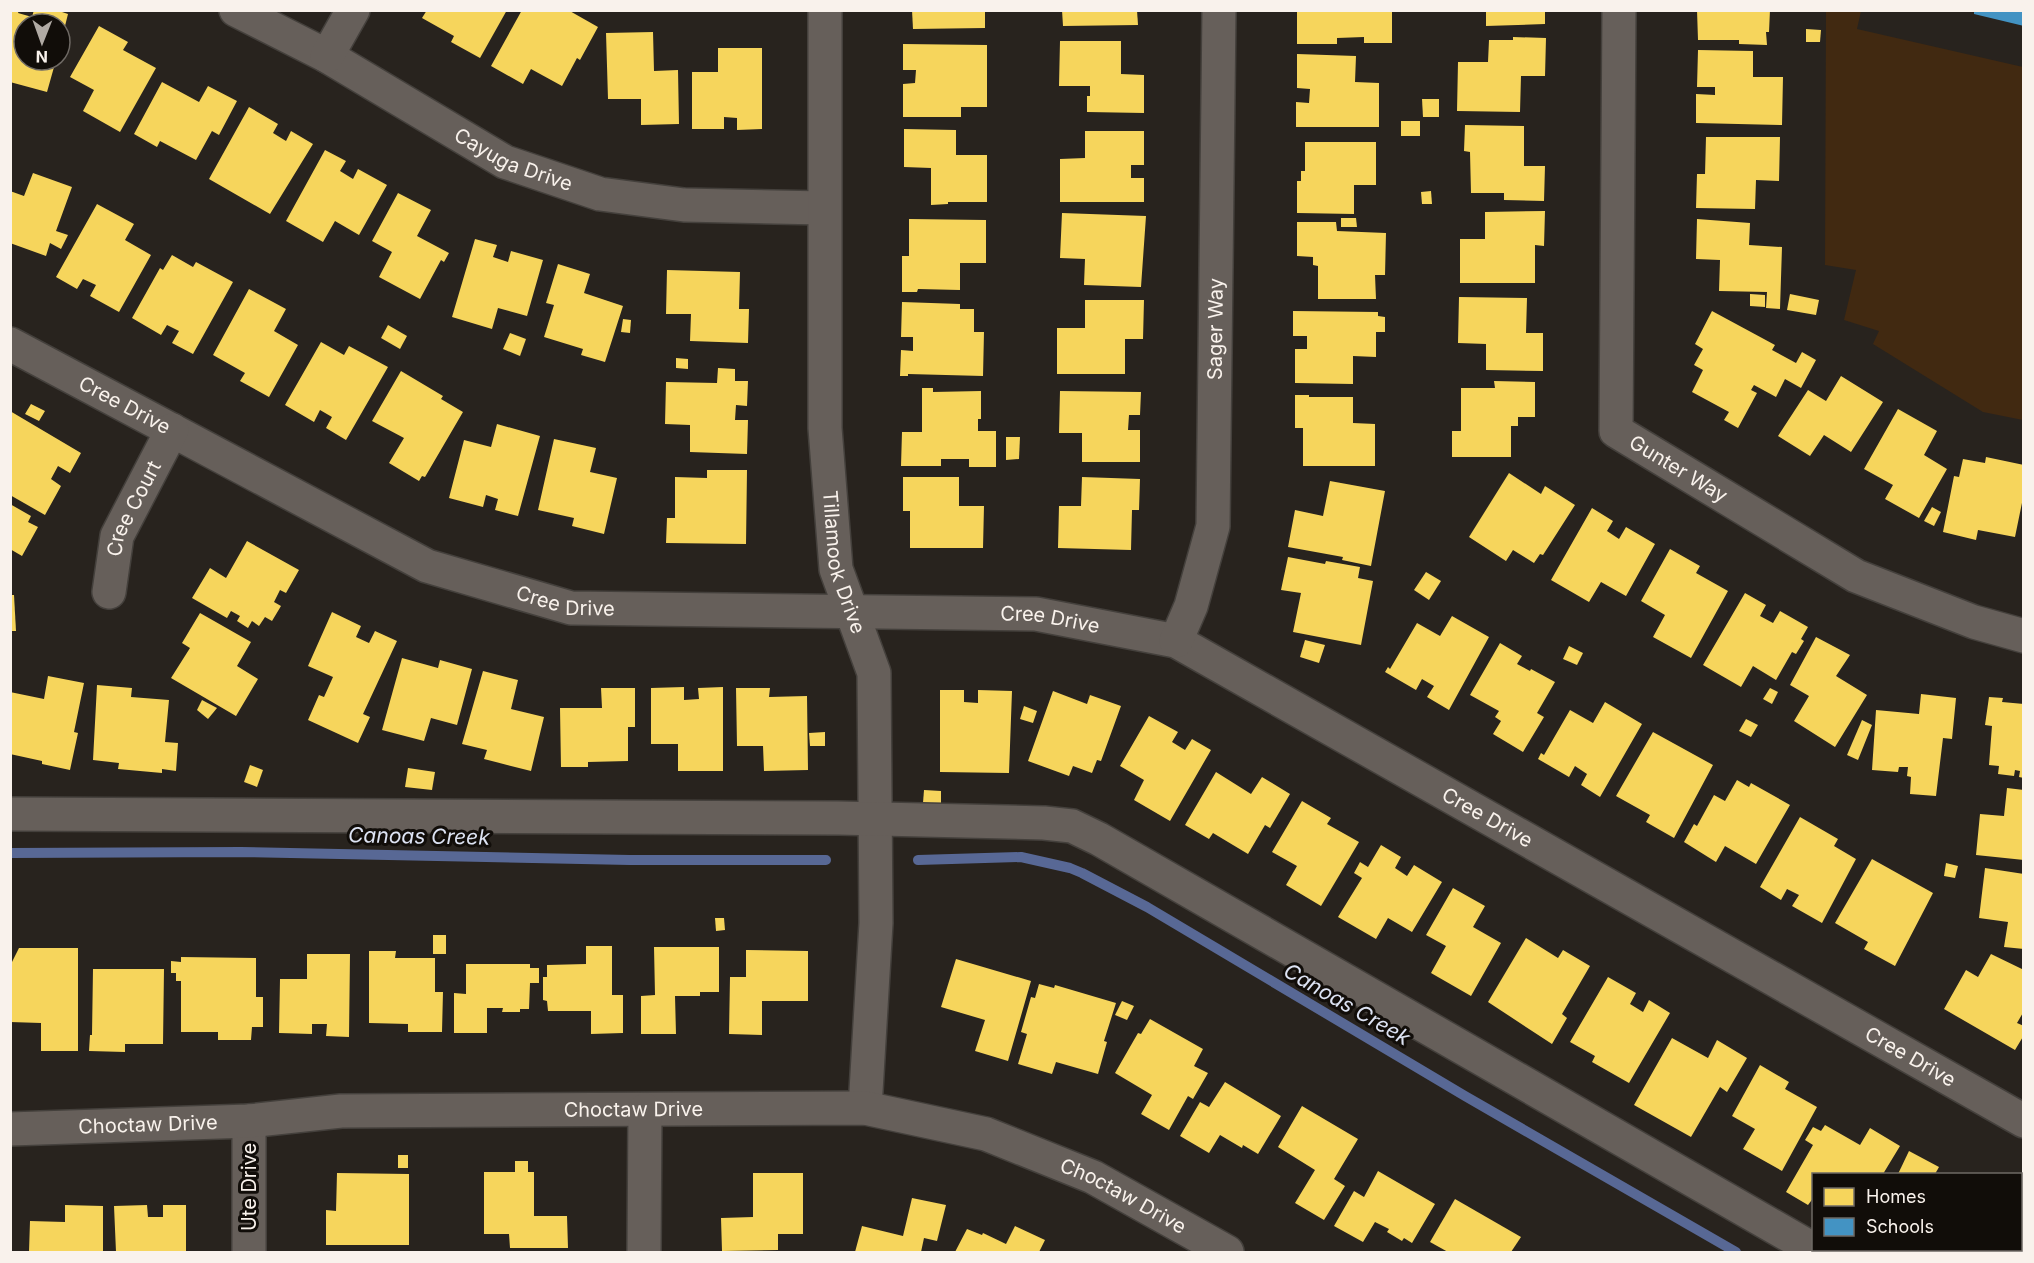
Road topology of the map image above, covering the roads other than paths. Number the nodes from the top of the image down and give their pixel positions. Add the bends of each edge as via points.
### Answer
1 (236, 10) edge
2 (353, 10) edge
3 (825, 10) edge
4 (1220, 10) edge
5 (1619, 10) edge
6 (327, 56) junction
7 (824, 208) junction
8 (10, 344) edge
9 (172, 430) junction
10 (109, 592) dead end
11 (851, 612) junction
12 (2024, 636) edge
13 (1176, 641) junction
14 (10, 814) edge
15 (875, 819) junction
16 (865, 1108) junction
17 (645, 1110) junction
18 (249, 1121) junction
19 (2024, 1121) edge
20 (10, 1129) edge
21 (1812, 1249) edge
22 (1221, 1251) edge
23 (249, 1252) edge
24 (644, 1252) edge

1 - 6 street, Cayuga Drive
2 - 6 street
3 - 7 street, Tillamook Drive
4 - 13 street, Sager Way via 1214,526 1191,606
5 - 12 street, Gunter Way via 1616,431 1856,576 1974,622
6 - 7 street, Cayuga Drive via 505,162 600,194 684,205
7 - 11 street, Tillamook Drive via 825,428 836,569
8 - 9 street, Cree Drive
9 - 10 street, Cree Court via 117,536
9 - 11 street, Cree Drive via 427,566 571,608
11 - 13 street, Cree Drive via 1036,614
11 - 15 street, Tillamook Drive via 873,673
13 - 19 street, Cree Drive
14 - 15 street
15 - 16 street, Tillamook Drive via 876,923
15 - 21 street via 1072,826
16 - 17 street, Choctaw Drive
16 - 22 street, Choctaw Drive via 986,1134 1093,1177
17 - 18 street, Choctaw Drive via 341,1111
17 - 24 street
18 - 20 street, Choctaw Drive
18 - 23 street, Ute Drive

